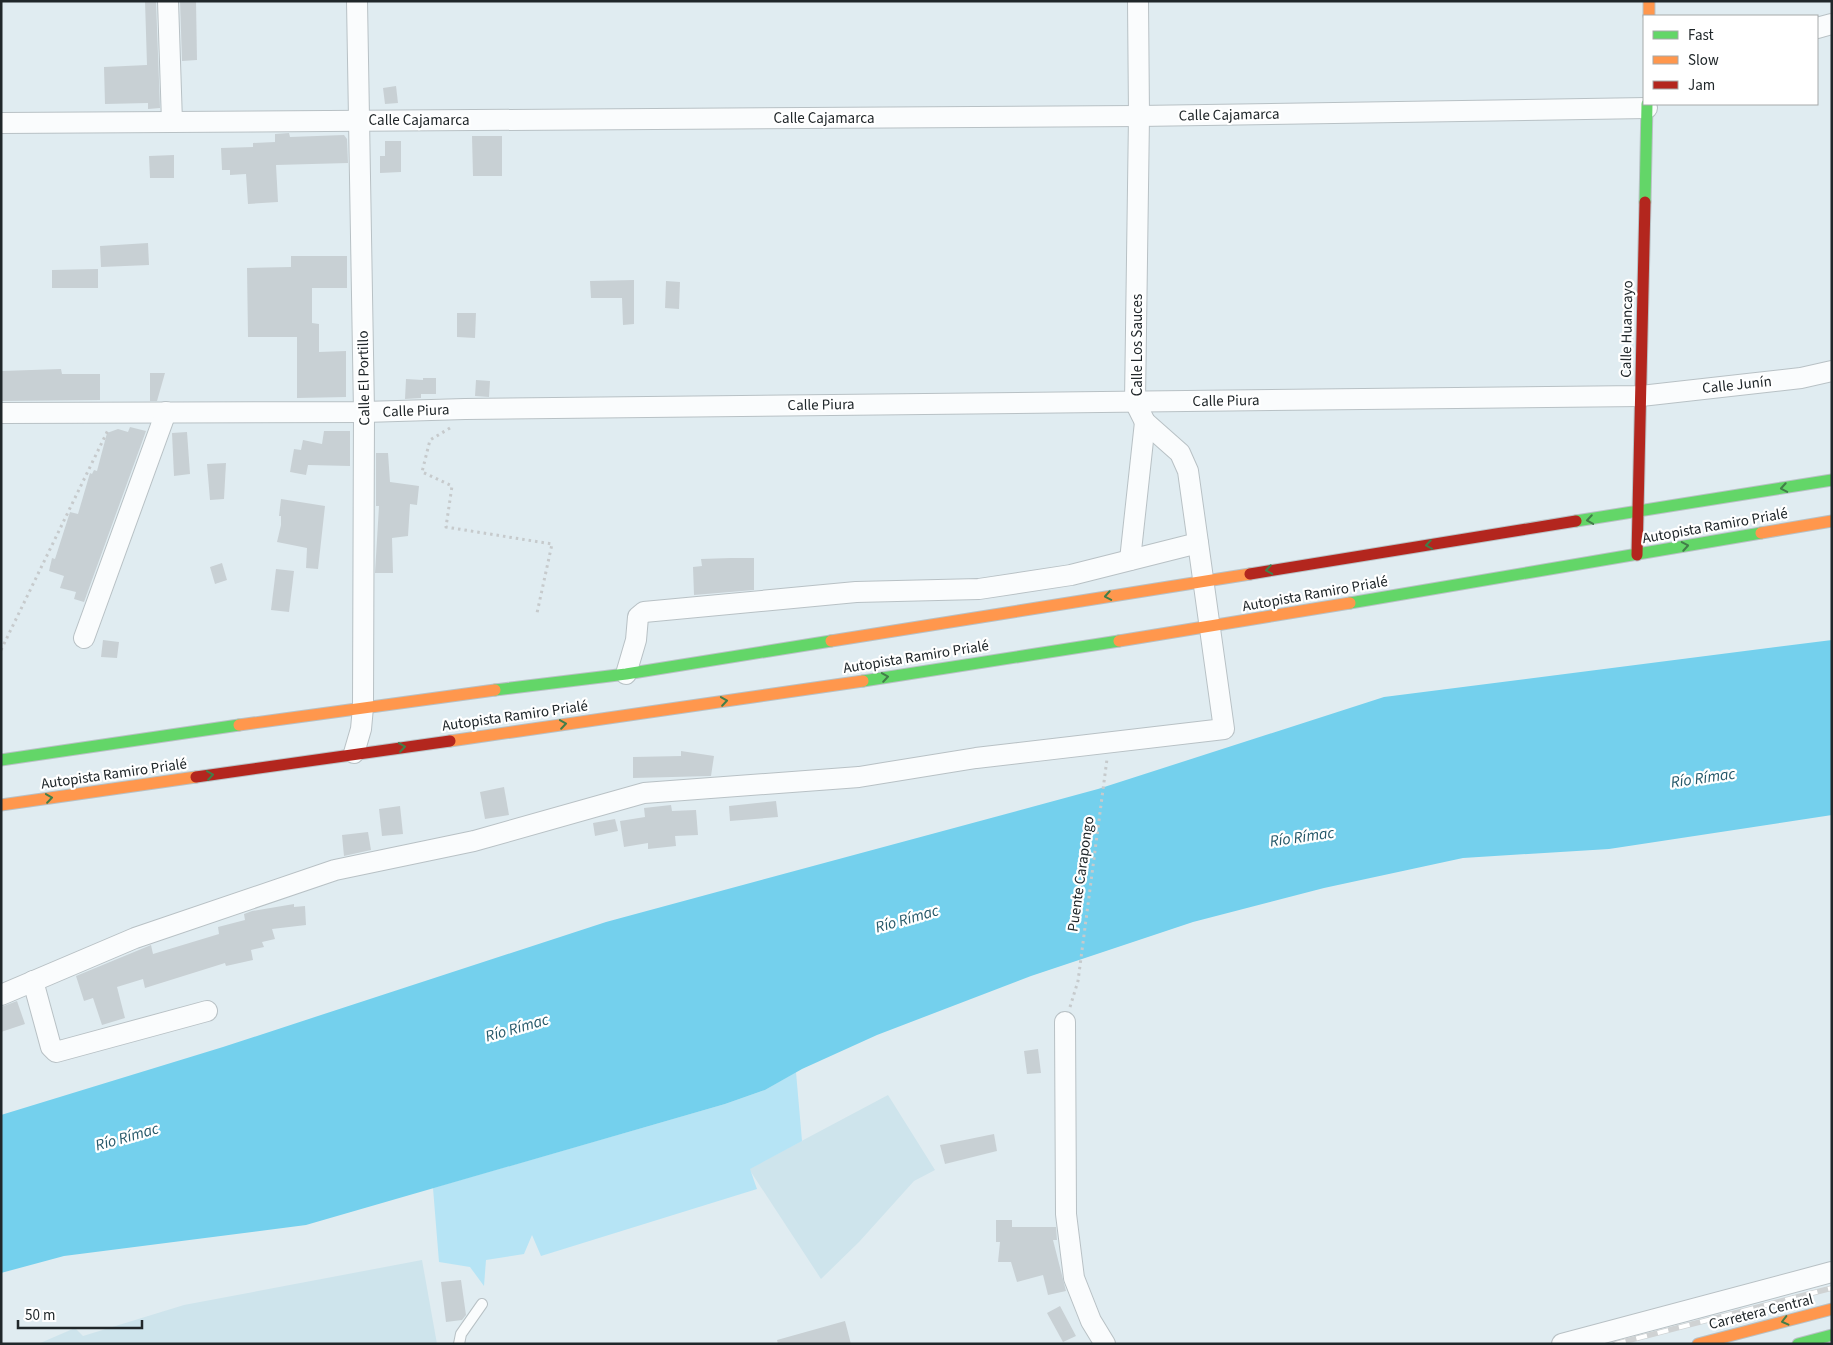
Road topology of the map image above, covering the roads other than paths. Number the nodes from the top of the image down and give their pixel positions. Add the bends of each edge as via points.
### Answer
1 (168, 1) edge
2 (358, 1) edge
3 (1138, 1) edge
4 (1649, 1) edge
5 (1649, 15) edge
6 (1832, 24) edge
7 (1818, 28) edge
8 (1647, 106) edge
9 (1139, 116) junction
10 (361, 120) junction
11 (172, 122) junction
12 (1, 123) edge
13 (1832, 370) edge
14 (1641, 396) junction
15 (1135, 402) junction
16 (166, 412) junction
17 (364, 412) junction
18 (1, 413) edge
19 (1145, 422) junction
20 (1832, 480) edge
21 (1638, 513) junction
22 (1832, 521) edge
23 (1198, 543) junction
24 (1637, 555) junction
25 (1130, 560) junction
26 (1204, 580) junction
27 (1211, 627) junction
28 (84, 638) dead end
29 (626, 674) junction
30 (363, 707) junction
31 (354, 753) junction
32 (1, 760) edge
33 (1, 806) edge
34 (33, 981) junction
35 (1, 995) edge
36 (207, 1011) dead end
37 (1065, 1022) road end
38 (1832, 1272) edge
39 (482, 1304) dead end
40 (1832, 1309) edge
41 (1832, 1335) edge
42 (459, 1344) edge
43 (1105, 1344) edge
44 (1562, 1344) edge
45 (1698, 1344) edge
46 (1798, 1344) edge

1 - 11 street
2 - 10 street, Calle El Portillo
3 - 9 street, Calle Los Sauces
4 - 5 main road
6 - 7 street
8 - 9 street, Calle Cajamarca
8 - 14 main road, Calle Huancayo
9 - 10 street, Calle Cajamarca
9 - 15 street, Calle Los Sauces
10 - 11 street, Calle Cajamarca
10 - 17 street, Calle El Portillo
11 - 12 street, Calle Cajamarca
13 - 14 street, Calle Junín via 1801,378
14 - 15 street, Calle Piura
14 - 21 main road, Calle Huancayo
15 - 17 street, Calle Piura
15 - 19 street, Calle Los Sauces
16 - 17 street, Calle Piura
16 - 18 street, Calle Piura
16 - 28 street
17 - 30 street, Calle El Portillo
19 - 23 street, Calle Los Sauces via 1180,453 1188,472
19 - 25 street
20 -> 21 main road, Autopista Ramiro Prialé
21 - 24 main road, Calle Huancayo
21 -> 26 main road, Autopista Ramiro Prialé
24 -> 22 main road, Autopista Ramiro Prialé
23 - 25 street
23 - 26 street, Calle Los Sauces
24 - 27 main road, Autopista Ramiro Prialé
25 - 29 street via 1071,575 979,588 856,592 644,612 638,617 636,640
26 - 27 street, Calle Los Sauces
26 -> 29 main road, Autopista Ramiro Prialé
31 -> 27 main road, Autopista Ramiro Prialé via 851,683
27 - 34 street, Calle Los Sauces via 1225,727 1222,731 976,758 859,777 644,793 474,841 335,870 135,938
29 - 30 main road, Autopista Ramiro Prialé
30 - 31 street, Calle El Portillo
30 - 32 main road, Autopista Ramiro Prialé
33 -> 31 main road, Autopista Ramiro Prialé
34 - 35 street
34 - 36 street via 51,1047 56,1052
37 - 43 street via 1069,1242 1074,1278 1091,1321
38 - 44 street
39 - 42 lane via 461,1334
40 -> 45 main road, Carretera Central
41 - 46 main road

